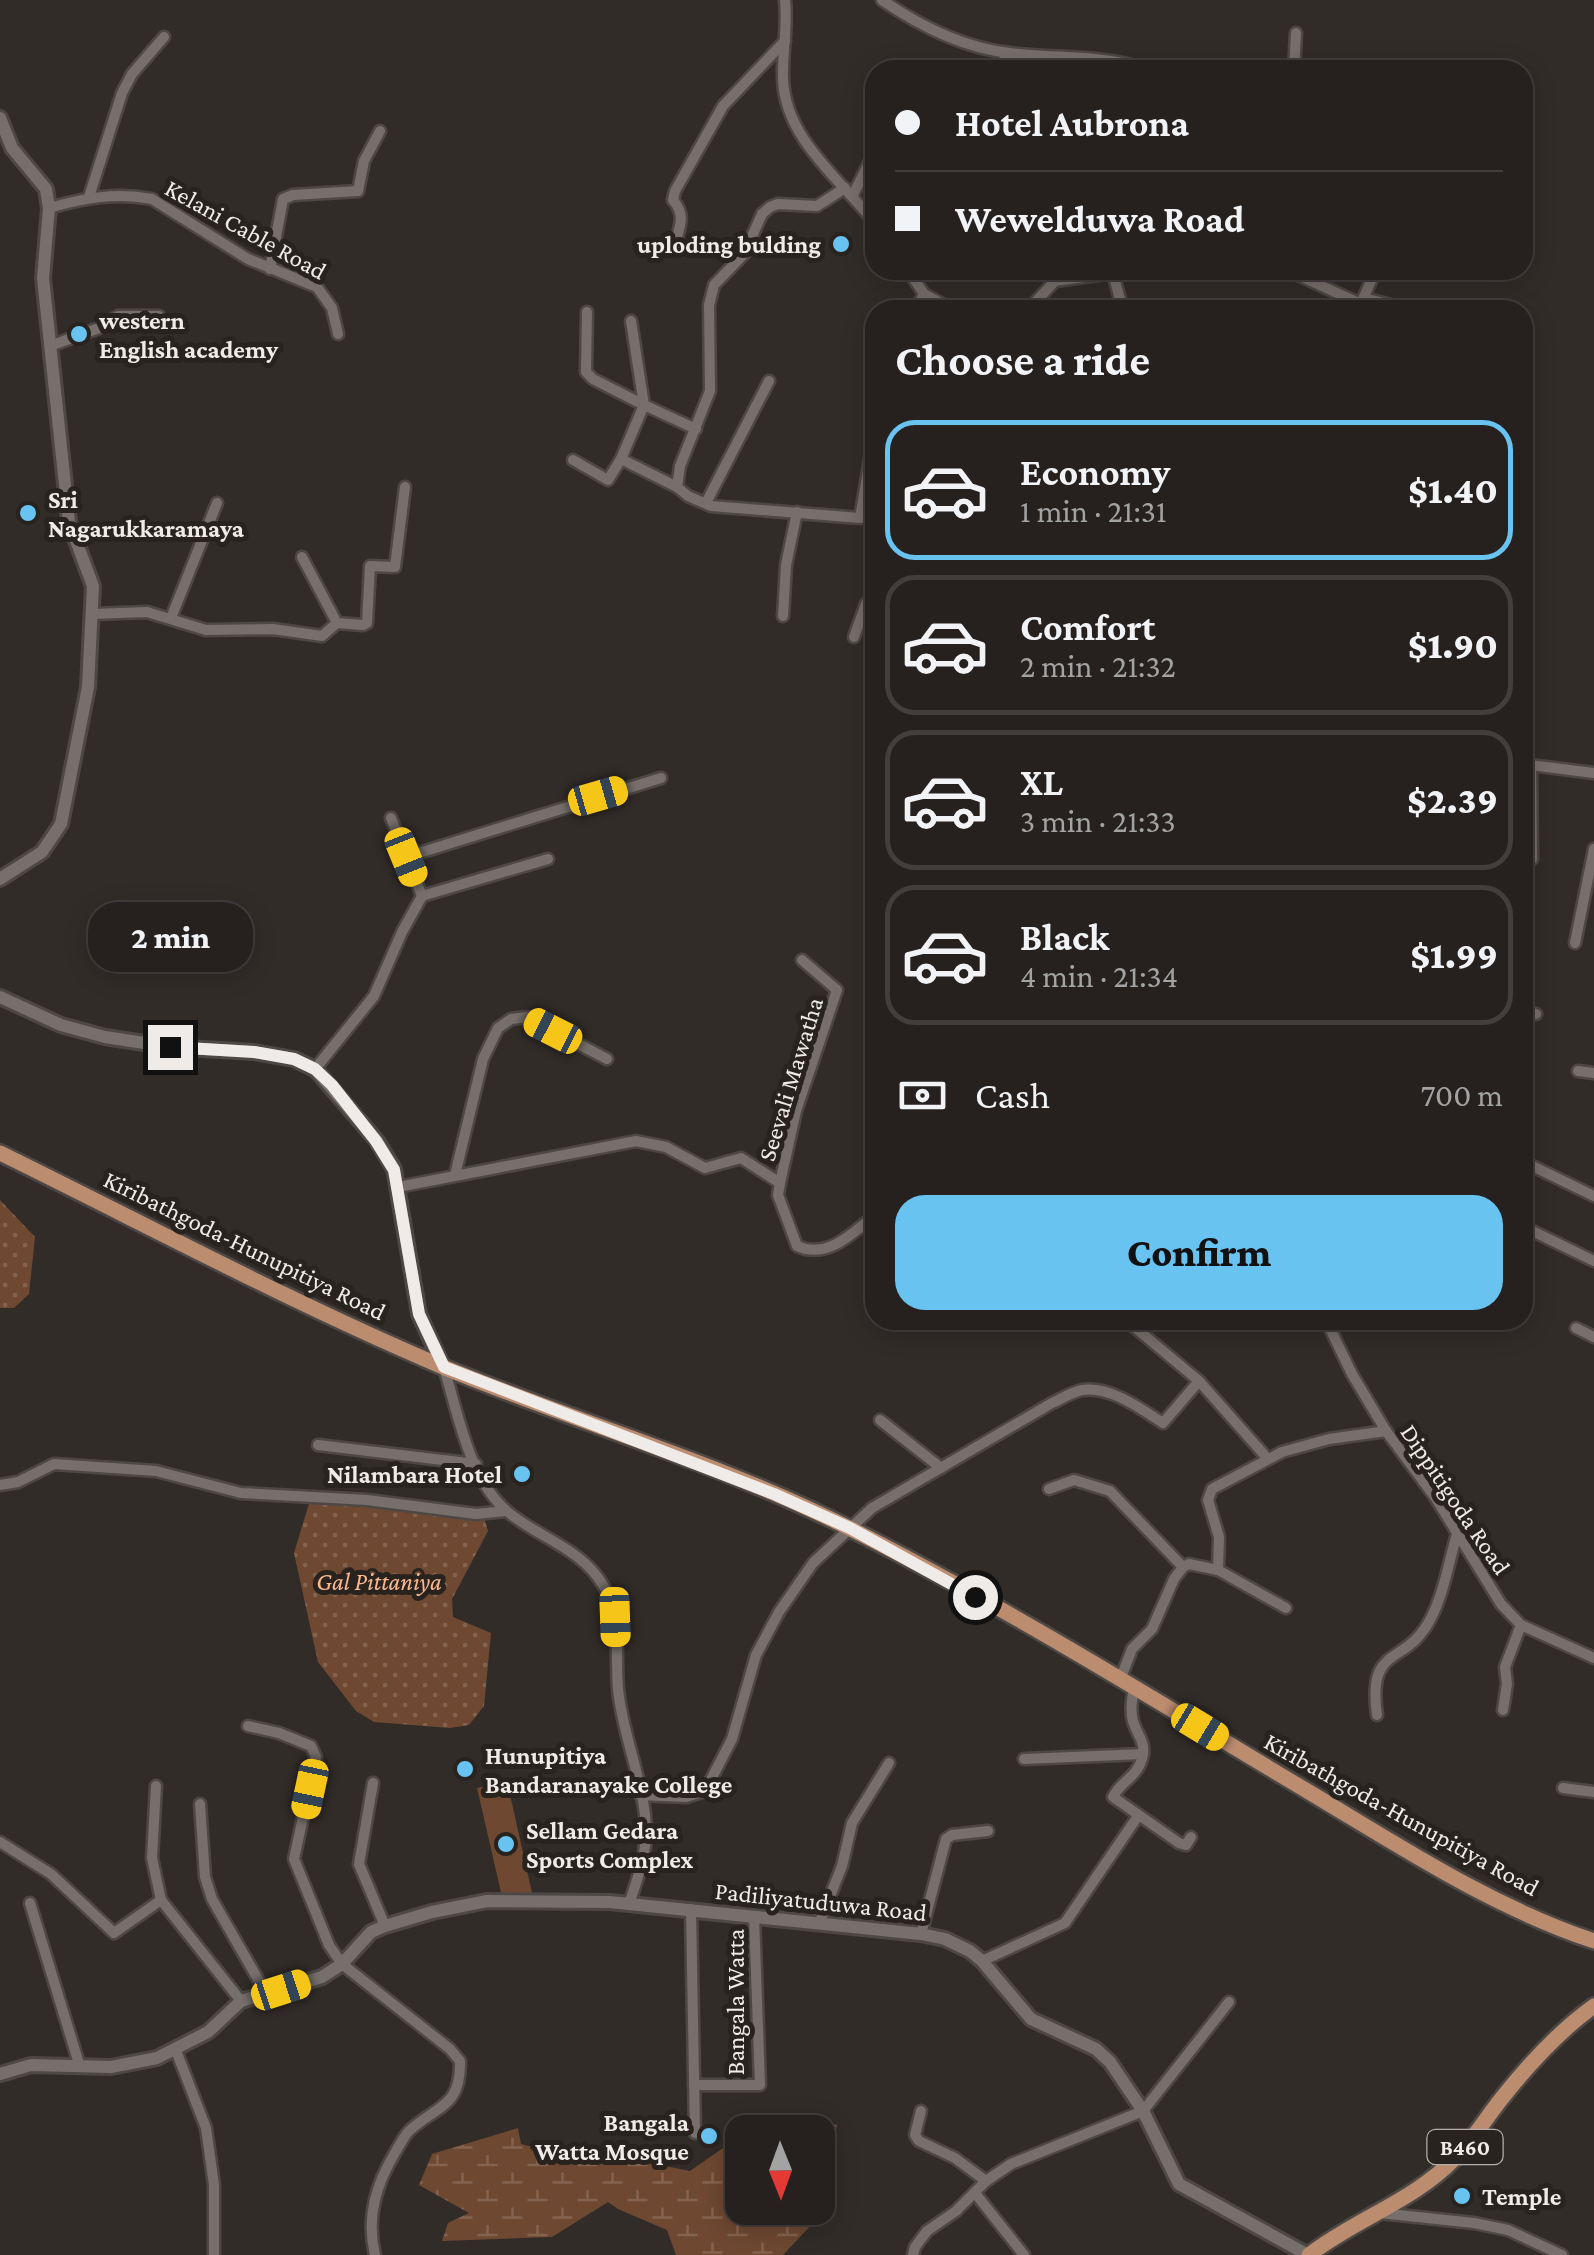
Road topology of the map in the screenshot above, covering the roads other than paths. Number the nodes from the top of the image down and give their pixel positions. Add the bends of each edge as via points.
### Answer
1 (786, 0) edge
2 (882, 0) edge
3 (1296, 33) dead end
4 (164, 37) dead end
5 (785, 41) junction
6 (1005, 53) junction
7 (1090, 56) junction
8 (1004, 60) edge
9 (1090, 60) edge
10 (1115, 60) edge
11 (1295, 60) edge
12 (0, 118) edge
13 (380, 131) dead end
14 (865, 166) edge
15 (849, 191) junction
16 (89, 197) junction
17 (50, 208) junction
18 (865, 211) edge
19 (675, 244) dead end
20 (270, 270) junction
21 (915, 280) edge
22 (1068, 280) edge
23 (1309, 280) edge
24 (924, 294) junction
25 (921, 300) edge
26 (935, 300) edge
27 (1038, 300) edge
28 (1352, 300) edge
29 (587, 312) dead end
30 (159, 316) dead end
31 (631, 321) dead end
32 (338, 334) dead end
33 (50, 346) junction
34 (769, 381) dead end
35 (644, 406) junction
36 (696, 430) junction
37 (621, 459) junction
38 (574, 460) dead end
39 (405, 487) dead end
40 (677, 487) junction
41 (865, 488) edge
42 (217, 503) dead end
43 (706, 504) junction
44 (797, 512) junction
45 (860, 518) junction
46 (865, 518) edge
47 (302, 557) dead end
48 (865, 607) edge
49 (92, 614) junction
50 (783, 616) dead end
51 (172, 618) junction
52 (337, 623) junction
53 (854, 637) dead end
54 (1533, 766) edge
55 (1594, 773) edge
56 (660, 778) dead end
57 (391, 818) dead end
58 (1594, 848) edge
59 (406, 857) junction
60 (548, 859) dead end
61 (0, 878) edge
62 (422, 896) junction
63 (1575, 943) dead end
64 (802, 960) dead end
65 (0, 997) edge
66 (1533, 1013) edge
67 (1536, 1014) dead end
68 (607, 1058) dead end
69 (315, 1069) junction
70 (1578, 1071) dead end
71 (1594, 1073) edge
72 (0, 1153) edge
73 (1533, 1166) edge
74 (455, 1175) junction
75 (780, 1183) junction
76 (398, 1187) junction
77 (1594, 1196) edge
78 (865, 1222) edge
79 (1533, 1231) edge
80 (1594, 1261) edge
81 (1576, 1328) dead end
82 (1138, 1330) edge
83 (1331, 1330) edge
84 (1594, 1337) edge
85 (444, 1367) junction
86 (1199, 1381) junction
87 (880, 1420) dead end
88 (1386, 1432) junction
89 (318, 1445) dead end
90 (1268, 1459) junction
91 (476, 1464) junction
92 (942, 1468) junction
93 (0, 1485) edge
94 (1049, 1490) dead end
95 (506, 1511) junction
96 (850, 1528) junction
97 (1457, 1534) junction
98 (1183, 1567) junction
99 (1218, 1570) junction
100 (1286, 1608) dead end
101 (1521, 1625) junction
102 (1594, 1658) edge
103 (1127, 1684) junction
104 (1503, 1710) dead end
105 (1377, 1715) dead end
106 (248, 1726) dead end
107 (1144, 1754) junction
108 (1024, 1758) dead end
109 (889, 1763) dead end
110 (372, 1783) dead end
111 (156, 1786) dead end
112 (1563, 1788) dead end
113 (1594, 1792) edge
114 (640, 1796) junction
115 (200, 1804) dead end
116 (1138, 1816) junction
117 (988, 1832) dead end
118 (1191, 1837) dead end
119 (0, 1842) edge
120 (161, 1900) junction
121 (30, 1903) dead end
122 (629, 1904) junction
123 (691, 1909) junction
124 (754, 1916) junction
125 (819, 1924) junction
126 (384, 1926) junction
127 (921, 1934) junction
128 (1594, 1941) edge
129 (982, 1960) junction
130 (342, 1964) junction
131 (267, 1994) junction
132 (241, 2002) junction
133 (1229, 2002) dead end
134 (1594, 2006) edge
135 (175, 2048) junction
136 (80, 2066) junction
137 (0, 2074) edge
138 (694, 2085) junction
139 (1142, 2111) junction
140 (921, 2112) dead end
141 (695, 2133) dead end
142 (986, 2181) junction
143 (975, 2193) junction
144 (1375, 2213) junction
145 (214, 2255) edge
146 (375, 2255) edge
147 (913, 2255) edge
148 (1024, 2255) edge
149 (1308, 2255) edge
150 (1562, 2255) edge

1 - 5 street
2 - 6 street via 949,37
3 - 11 street
4 - 16 street via 122,94
5 - 15 street via 783,80 793,122
5 - 19 street via 713,120 675,191 682,217
6 - 7 street
6 - 8 street
7 - 9 street
7 - 10 street
12 - 17 street via 12,148 46,188
13 - 20 street via 358,191 283,200
14 - 15 street
15 - 18 street
15 - 36 street via 818,206 770,207 744,254 714,285 710,391
16 - 17 street, Kelani Cable Road
16 - 20 street, Kelani Cable Road via 152,198
17 - 33 street via 42,278
20 - 32 street, Kelani Cable Road via 317,287 332,308
21 - 24 street
22 - 27 street via 1055,282
23 - 28 street
24 - 25 street
24 - 26 street
29 - 35 street via 586,372
30 - 33 street via 118,316
31 - 35 street
33 - 49 street via 69,522 94,586
34 - 43 street
35 - 36 street
35 - 37 street
36 - 40 street
37 - 38 street via 608,480
37 - 40 street
39 - 52 street via 395,567 370,566 363,626
40 - 43 street
41 - 45 street
42 - 51 street
43 - 44 street
44 - 45 street
44 - 50 street
45 - 46 street
47 - 52 street
48 - 53 street
49 - 51 street
49 - 61 street via 88,687 61,824 42,852
51 - 52 street via 206,630 322,636
54 - 55 street
56 - 59 street
57 - 59 street
58 - 63 street
59 - 62 street
60 - 62 street
62 - 69 street via 374,996
64 - 75 street, Seevali Mawatha via 838,990 796,1110
65 - 69 street via 105,1037 254,1052
66 - 67 street
68 - 74 street via 526,1017 498,1028 483,1060
69 - 76 street via 376,1141
70 - 71 street
72 - 85 main road, Kiribathgoda-Hunupitiya Road
73 - 77 street
74 - 75 street, Seevali Mawatha via 644,1141 705,1168 740,1158
74 - 76 street, Seevali Mawatha
75 - 78 street via 778,1196 797,1246 823,1250
76 - 85 street via 419,1314
79 - 80 street
81 - 84 street
82 - 86 street
83 - 88 street, Dippitigoda Road
85 - 91 street
85 - 96 main road, Kiribathgoda-Hunupitiya Road
86 - 90 street
86 - 92 street via 1163,1423 1126,1400 1082,1390
87 - 92 street
88 - 90 street via 1305,1445
88 - 97 street, Dippitigoda Road
89 - 91 street
90 - 99 street via 1209,1494
91 - 95 street
92 - 96 street
93 - 95 street via 54,1464 156,1470 241,1493 476,1514
94 - 98 street via 1074,1480 1110,1491
95 - 114 street via 590,1566 606,1588
96 - 103 main road, Kiribathgoda-Hunupitiya Road
96 - 114 street via 812,1562 778,1612 756,1655 732,1739 704,1791
97 - 101 street, Dippitigoda Road
97 - 105 street via 1431,1620 1378,1669
98 - 99 street
98 - 103 street via 1152,1629 1132,1650
99 - 100 street
101 - 102 street, Dippitigoda Road
101 - 104 street via 1504,1667
103 - 107 street
103 - 128 main road, Kiribathgoda-Hunupitiya Road via 1465,1885
106 - 130 street via 311,1746 316,1757 294,1859
107 - 108 street
107 - 116 street via 1113,1797
109 - 125 street via 852,1822
110 - 126 street via 359,1864
111 - 120 street via 152,1858
112 - 113 street
114 - 122 street via 643,1861
115 - 131 street via 212,1898
116 - 118 street via 1183,1845
116 - 129 street via 1065,1924
117 - 127 street via 946,1839
119 - 120 street via 51,1874 114,1933
120 - 132 street
121 - 136 street
122 - 123 street, Padiliyatuduwa Road
122 - 126 street, Padiliyatuduwa Road via 487,1901
123 - 124 street, Padiliyatuduwa Road
123 - 138 street, Bangala Watta
124 - 125 street, Padiliyatuduwa Road
124 - 138 street, Bangala Watta via 760,2085
125 - 127 street, Padiliyatuduwa Road
126 - 130 street, Padiliyatuduwa Road
127 - 129 street, Padiliyatuduwa Road via 958,1944
129 - 139 street, Padiliyatuduwa Road via 1032,2019 1110,2062
130 - 131 street, Padiliyatuduwa Road
130 - 146 street via 460,2061 457,2092 408,2132 378,2182 370,2233
131 - 132 street, Padiliyatuduwa Road
132 - 135 street, Padiliyatuduwa Road via 208,2032
133 - 139 street
134 - 144 main road, B460 via 1525,2070 1456,2158
135 - 136 street, Padiliyatuduwa Road via 111,2067
135 - 145 street via 206,2128
136 - 137 street, Padiliyatuduwa Road via 31,2065
138 - 141 street, Bangala Watta
139 - 142 street via 1010,2164
139 - 149 street, Padiliyatuduwa Road via 1179,2184
140 - 142 street via 918,2141
142 - 143 street
143 - 147 street via 927,2231
143 - 148 street
144 - 149 main road, B460
144 - 150 street via 1508,2230

